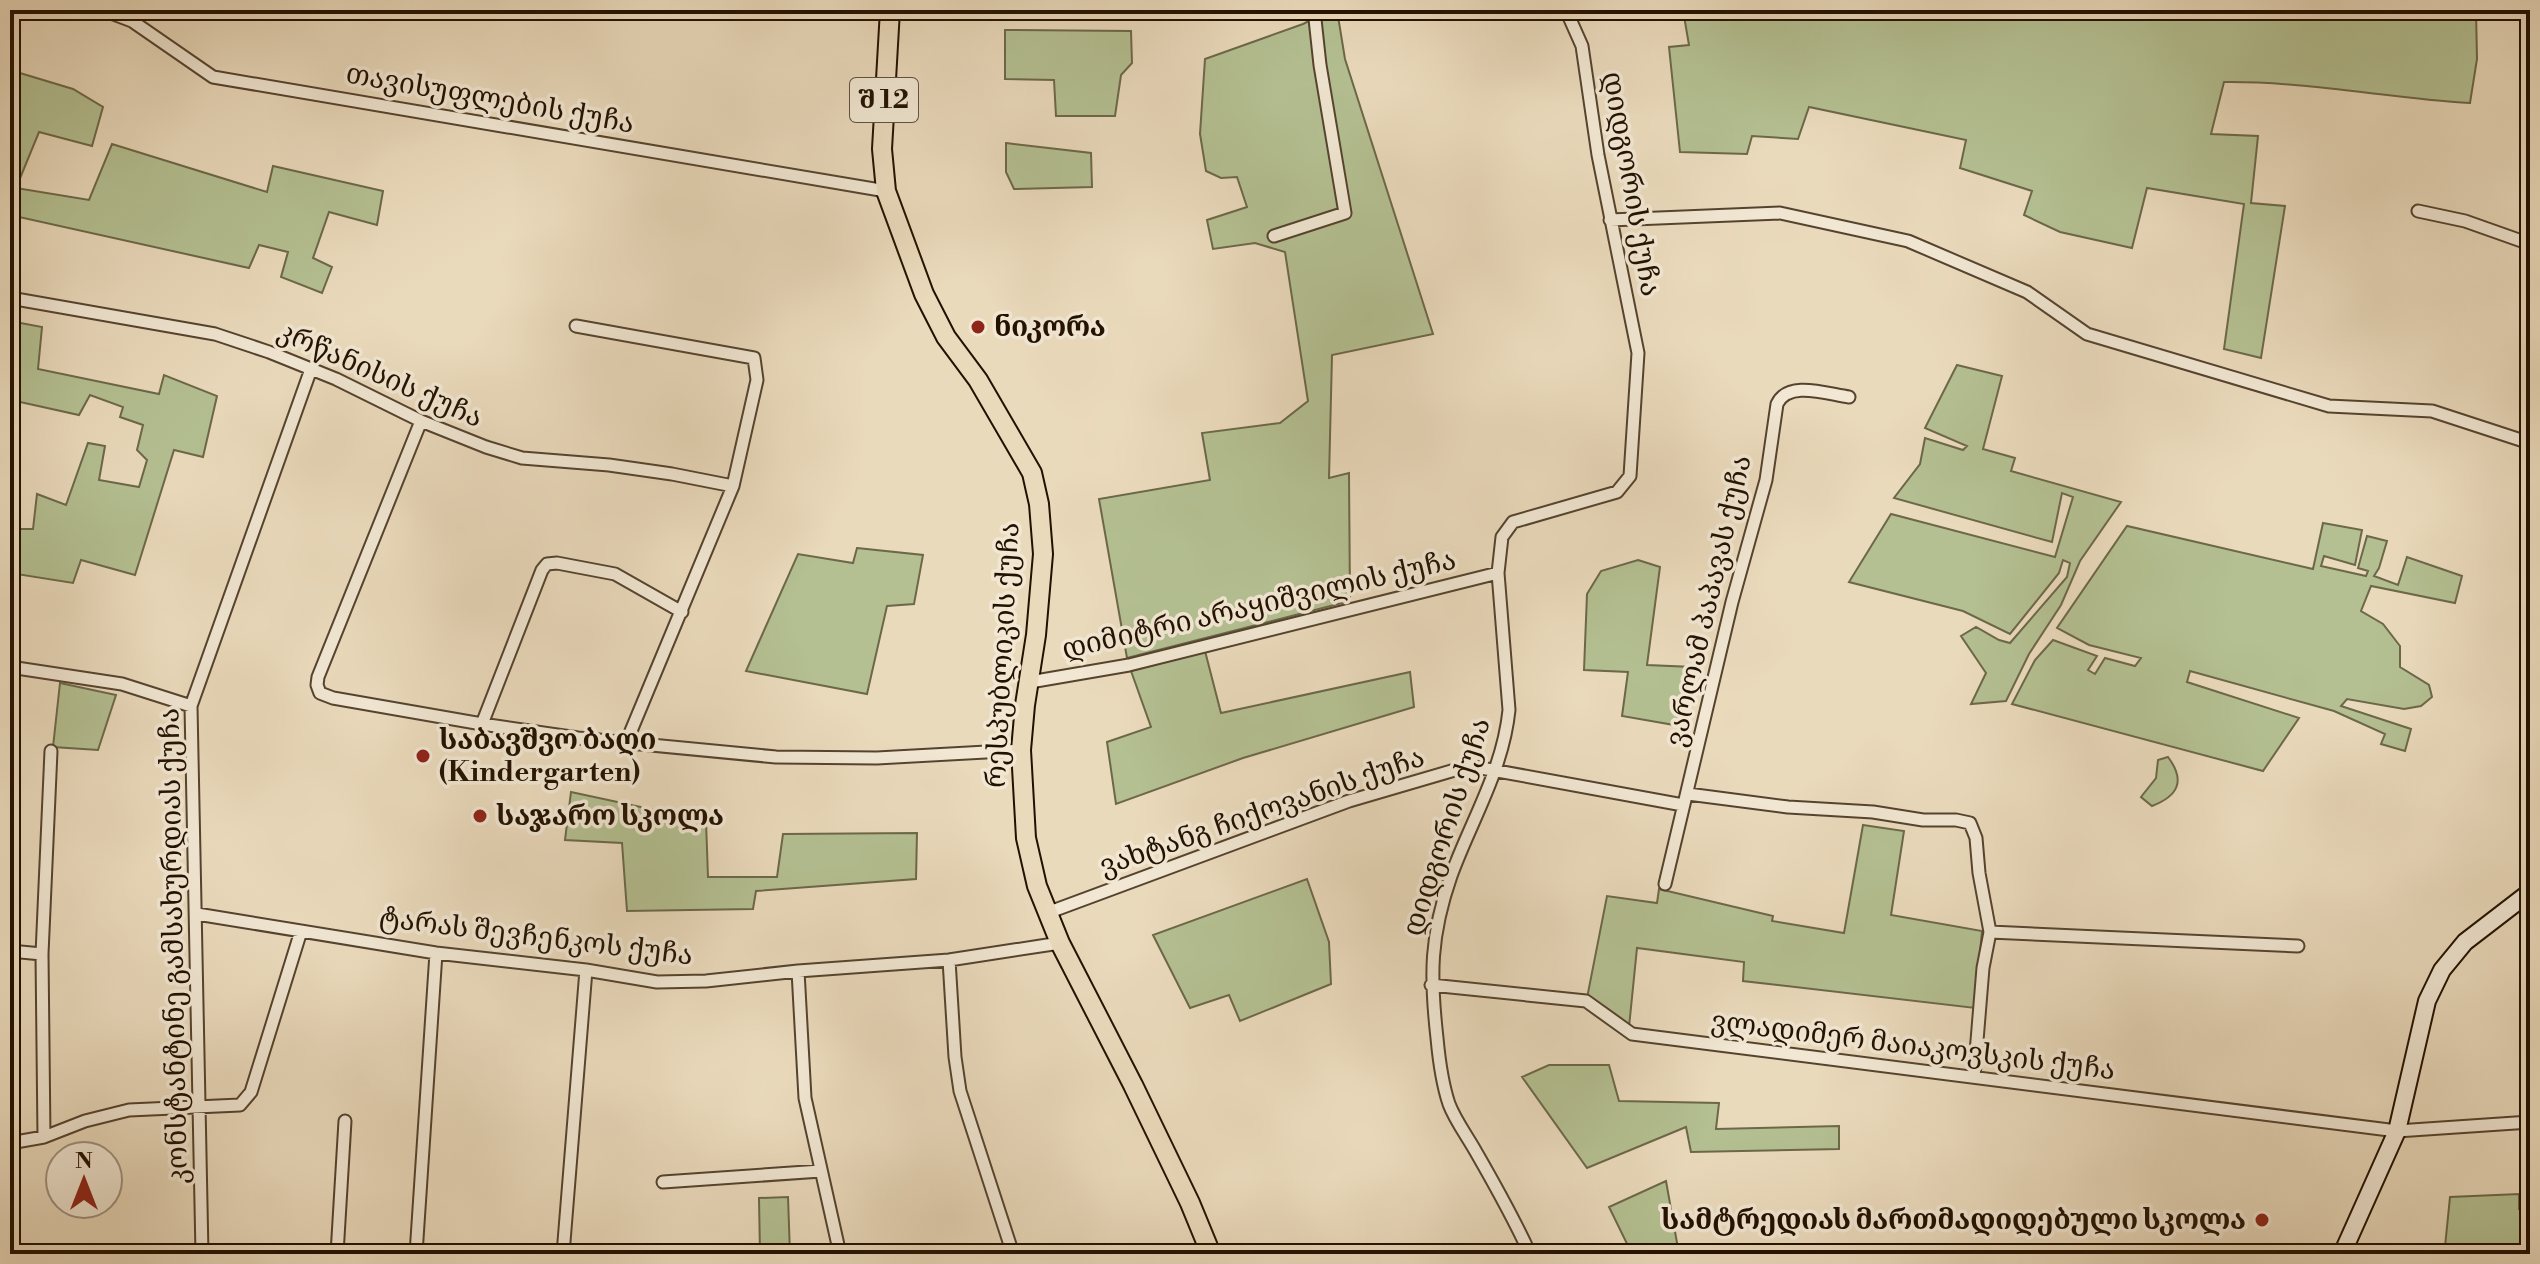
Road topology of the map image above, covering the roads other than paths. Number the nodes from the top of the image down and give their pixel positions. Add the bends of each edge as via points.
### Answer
1 (103, 10) edge
2 (890, 10) edge
3 (1314, 10) edge
4 (1566, 10) edge
5 (886, 191) junction
6 (2418, 211) dead end
7 (1610, 220) junction
8 (1274, 236) dead end
9 (2530, 244) edge
10 (10, 298) edge
11 (576, 326) dead end
12 (311, 369) junction
13 (1849, 397) dead end
14 (421, 421) junction
15 (2530, 443) edge
16 (733, 486) junction
17 (1498, 573) junction
18 (682, 612) junction
19 (10, 667) edge
20 (1030, 682) junction
21 (191, 706) junction
22 (482, 724) junction
23 (626, 743) junction
24 (1021, 750) junction
25 (51, 751) dead end
26 (1496, 772) junction
27 (1686, 800) junction
28 (1665, 884) dead end
29 (2530, 892) edge
30 (1047, 913) junction
31 (197, 914) junction
32 (301, 931) junction
33 (1990, 932) junction
34 (1060, 943) junction
35 (2298, 946) dead end
36 (10, 951) edge
37 (436, 953) junction
38 (42, 954) junction
39 (949, 960) junction
40 (586, 970) junction
41 (798, 971) junction
42 (1431, 985) junction
43 (1974, 1077) junction
44 (198, 1107) junction
45 (345, 1121) dead end
46 (2530, 1122) edge
47 (2397, 1131) junction
48 (44, 1137) junction
49 (10, 1143) edge
50 (821, 1171) junction
51 (663, 1182) dead end
52 (202, 1254) edge
53 (337, 1254) edge
54 (416, 1254) edge
55 (563, 1254) edge
56 (840, 1254) edge
57 (1013, 1254) edge
58 (1211, 1254) edge
59 (1530, 1254) edge
60 (2342, 1254) edge

1 - 5 street, თავისუფლების ქუჩა via 132,21 213,77
2 - 5 main road, რესპუბლიკის ქუჩა / შ 12 via 882,149
3 - 8 street via 1345,213
4 - 7 street, დიდგორის ქუჩა via 1582,46
5 - 20 main road, რესპუბლიკის ქუჩა via 924,294 946,337 978,380 1032,473 1043,554
6 - 9 street
7 - 15 street via 1780,213 1908,241 2027,292 2087,334 2329,406 2432,411
7 - 17 street, დიდგორის ქუჩა via 1638,353 1630,476 1617,492 1513,522 1502,537
10 - 12 street, კრწანისის ქუჩა via 215,334
11 - 16 street via 754,358 757,380
12 - 14 street, კრწანისის ქუჩა
12 - 21 street, კონსტანტინე გამსახურდიას ქუჩა
13 - 27 street, ვარლამ პაპავას ქუჩა via 1790,390 1780,396 1766,480
14 - 16 street, კრწანისის ქუჩა via 522,458 609,465
14 - 22 street via 317,685 320,693 333,698
16 - 18 street
17 - 20 street, დიმიტრი არაყიშვილის ქუჩა via 1129,665
17 - 26 street, დიდგორის ქუჩა via 1509,710
18 - 22 street via 615,574 547,564
18 - 23 street
19 - 21 street via 122,684
20 - 24 main road, რესპუბლიკის ქუჩა
21 - 31 street, კონსტანტინე გამსახურდიას ქუჩა
22 - 23 street
23 - 24 street via 776,757
24 - 30 main road, რესპუბლიკის ქუჩა via 1026,838
25 - 38 street
26 - 27 street, ვახტანგ ჩიქოვანის ქუჩა
26 - 30 street, ვახტანგ ჩიქოვანის ქუჩა via 1465,767 1349,801
26 - 42 street, დიდგორის ქუჩა via 1439,912
27 - 28 street, ვარლამ პაპავას ქუჩა
27 - 33 street, ვახტანგ ჩიქოვანის ქუჩა via 1970,823
29 - 47 street via 2465,942 2442,970 2427,1001
30 - 34 main road, რესპუბლიკის ქუჩა
31 - 32 street, ტარას შევჩენკოს ქუჩა
31 - 44 street, კონსტანტინე გამსახურდიას ქუჩა
32 - 37 street, ტარას შევჩენკოს ქუჩა
32 - 44 street via 251,1092 240,1105
33 - 35 street
33 - 43 street
34 - 39 street, ტარას შევჩენკოს ქუჩა
34 - 58 main road, რესპუბლიკის ქუჩა via 1159,1137
36 - 38 street
37 - 40 street, ტარას შევჩენკოს ქუჩა
37 - 54 street
38 - 48 street
39 - 41 street, ტარას შევჩენკოს ქუჩა
39 - 57 street via 960,1091
40 - 41 street, ტარას შევჩენკოს ქუჩა via 657,982
40 - 55 street
41 - 50 street via 805,1098
42 - 43 street, ვლადიმერ მაიაკოვსკის ქუჩა via 1586,1001 1632,1034
42 - 59 street, დიდგორის ქუჩა via 1450,1105
43 - 47 street, ვლადიმერ მაიაკოვსკის ქუჩა
44 - 48 street via 129,1110
44 - 52 street, კონსტანტინე გამსახურდიას ქუჩა
45 - 53 street
46 - 47 street, ვლადიმერ მაიაკოვსკის ქუჩა
47 - 60 street
48 - 49 street
50 - 51 street
50 - 56 street

